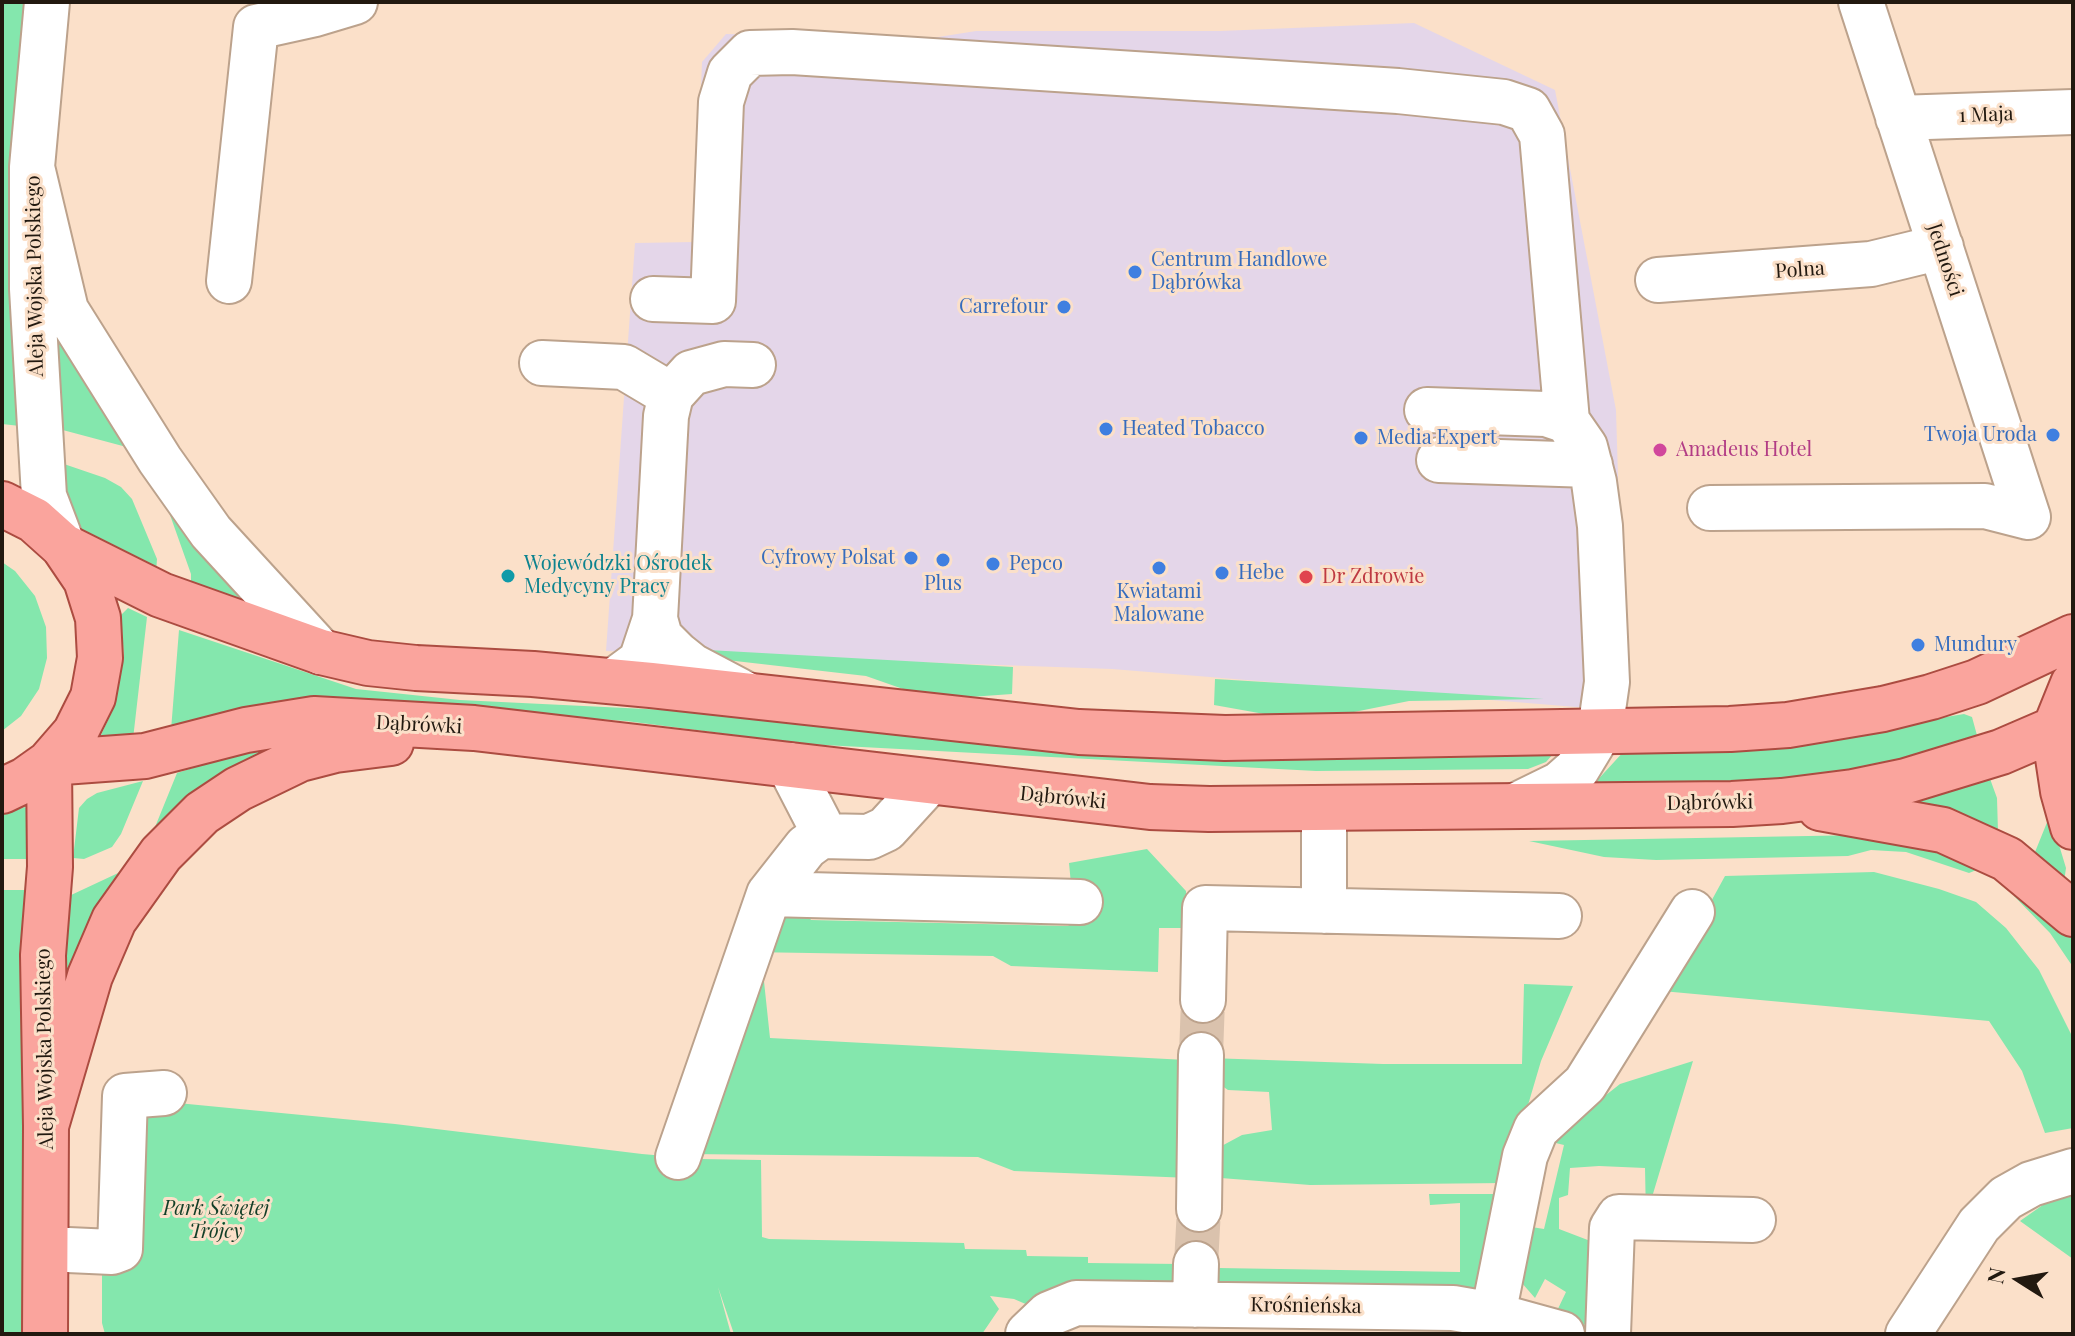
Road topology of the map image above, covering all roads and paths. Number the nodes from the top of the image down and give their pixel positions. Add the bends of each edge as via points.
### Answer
1 (47, 2) edge
2 (355, 2) edge
3 (1861, 2) edge
4 (2073, 112) edge
5 (1898, 118) junction
6 (32, 167) junction
7 (1941, 247) junction
8 (1658, 280) dead end
9 (229, 281) dead end
10 (653, 299) dead end
11 (542, 363) dead end
12 (753, 365) dead end
13 (671, 395) junction
14 (1427, 410) dead end
15 (1567, 421) junction
16 (1439, 460) dead end
17 (1590, 465) junction
18 (2, 504) edge
19 (1710, 508) dead end
20 (63, 546) junction
21 (655, 619) junction
22 (2073, 637) edge
23 (321, 652) junction
24 (614, 681) junction
25 (1607, 682) junction
26 (1977, 682) junction
27 (747, 695) junction
28 (2068, 709) edge
29 (474, 728) junction
30 (1600, 731) junction
31 (1531, 733) junction
32 (49, 763) junction
33 (789, 765) junction
34 (929, 782) junction
35 (2, 791) edge
36 (1782, 801) junction
37 (1515, 806) junction
38 (1324, 808) junction
39 (2073, 827) edge
40 (821, 836) junction
41 (769, 894) junction
42 (1080, 902) dead end
43 (1324, 911) junction
44 (1692, 912) dead end
45 (2073, 914) edge
46 (1559, 916) dead end
47 (1203, 1000) tunnel mouth
48 (1201, 1055) tunnel mouth
49 (164, 1093) dead end
50 (46, 1126) junction
51 (678, 1157) dead end
52 (2073, 1171) edge
53 (1199, 1209) tunnel mouth
54 (1753, 1220) dead end
55 (46, 1249) junction
56 (1493, 1315) junction
57 (1038, 1324) edge
58 (45, 1334) edge
59 (1562, 1334) edge
60 (1608, 1334) edge
61 (1908, 1334) edge

1 - 6 street, Aleja Wojska Polskiego
2 - 9 street via 256,27
3 - 5 street, Jedności
4 - 5 street, 1 Maja
5 - 7 street, Jedności
6 - 20 street, Aleja Wojska Polskiego via 32,289 44,496
6 - 23 street via 66,310 211,532
7 - 8 street, Polna via 1871,264
7 - 19 street, Jedności via 2028,517 1985,506
10 - 15 street via 713,301 721,102 730,73 750,53 1398,91 1504,102 1528,110 1542,135
11 - 13 street via 624,367
12 - 13 street via 724,364 691,373
13 - 21 street
14 - 15 street via 1546,414
15 - 17 street
16 - 17 street
17 - 25 street via 1600,526
18 - 20 main road via 34,520
20 - 23 main road via 161,595
20 - 32 main road via 86,580 98,618 100,658 93,697 75,733
21 - 24 street via 641,661
21 - 27 street via 660,637 677,654
22 - 26 main road
23 - 24 main road via 416,668
24 - 27 main road
25 - 30 street
25 - 31 street via 1573,715
26 - 28 main road via 2011,684
26 - 30 main road via 1883,709 1788,725
27 - 31 main road via 1079,732 1225,738
28 - 36 main road, Dąbrówki via 1956,767 1853,792
28 - 39 main road via 2063,791
29 - 32 main road, Dąbrówki via 314,719 145,756
29 - 33 main road, Dąbrówki
29 - 50 main road via 446,740 371,744 300,759 202,813 161,854 114,920 90,976
30 - 31 main road
30 - 37 street via 1577,769 1560,784
32 - 35 main road
32 - 50 main road, Aleja Wojska Polskiego via 50,867 43,955
33 - 34 main road, Dąbrówki
33 - 40 street
34 - 38 main road, Dąbrówki via 1150,807
34 - 40 street via 891,825 869,837
36 - 37 main road, Dąbrówki
36 - 45 main road via 1943,830 2007,859
37 - 38 main road, Dąbrówki
38 - 43 street
40 - 41 street
41 - 42 street
41 - 51 street
43 - 46 street
43 - 47 street via 1205,908
44 - 56 street via 1585,1084 1536,1129 1525,1156
48 - 53 street
49 - 55 street via 125,1096 120,1249
50 - 55 main road, Aleja Wojska Polskiego
52 - 61 street via 2006,1198 1979,1225
54 - 60 street via 1619,1217 1612,1228
55 - 58 main road, Aleja Wojska Polskiego
56 - 57 street, Krośnieńska via 1195,1284 1076,1303
56 - 59 street, Krośnieńska

